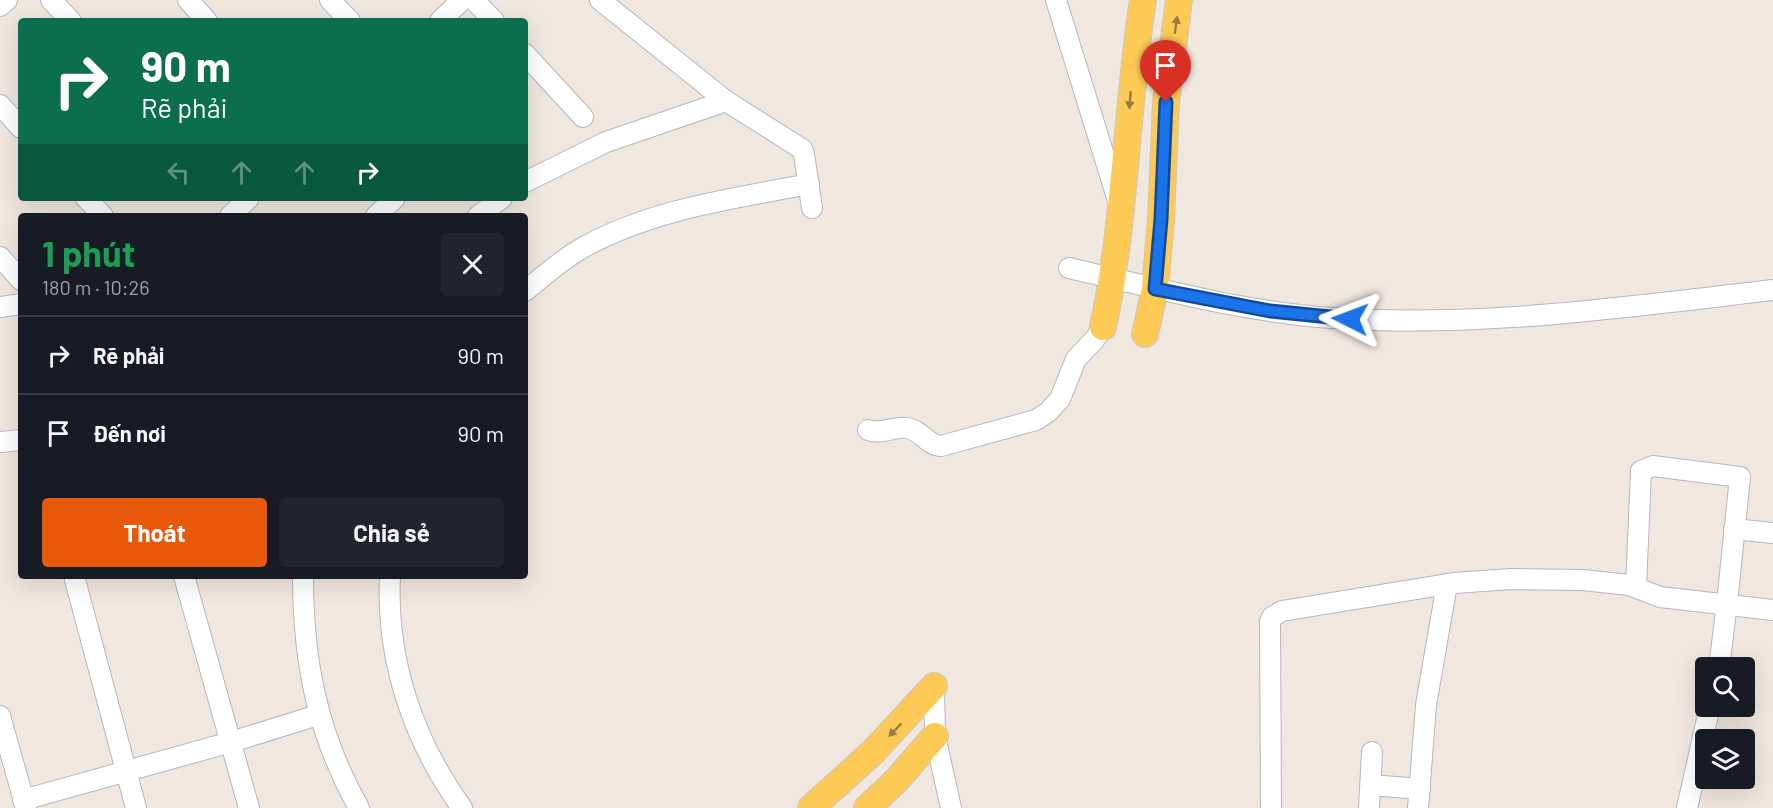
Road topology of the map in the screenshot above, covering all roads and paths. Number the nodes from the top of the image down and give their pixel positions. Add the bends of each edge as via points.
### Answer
1 (7, 0) edge
2 (51, 0) edge
3 (188, 0) edge
4 (330, 0) edge
5 (462, 0) edge
6 (474, 0) edge
7 (600, 0) edge
8 (1056, 0) edge
9 (1143, 0) edge
10 (1179, 0) edge
11 (0, 6) edge
12 (68, 18) edge
13 (204, 18) edge
14 (347, 18) edge
15 (443, 18) edge
16 (491, 18) edge
17 (528, 57) edge
18 (726, 101) junction
19 (0, 105) edge
20 (583, 117) dead end
21 (18, 125) edge
22 (528, 181) edge
23 (808, 183) junction
24 (89, 201) edge
25 (392, 201) edge
26 (498, 201) edge
27 (812, 208) dead end
28 (1120, 209) junction
29 (100, 213) edge
30 (378, 213) edge
31 (482, 213) edge
32 (0, 257) edge
33 (1069, 268) dead end
34 (18, 277) edge
35 (1113, 278) junction
36 (528, 289) edge
37 (1155, 289) junction
38 (1773, 290) edge
39 (18, 304) edge
40 (0, 307) edge
41 (1102, 327) joint
42 (1145, 334) dead end
43 (868, 430) dead end
44 (18, 440) edge
45 (0, 442) edge
46 (1734, 529) junction
47 (1773, 533) edge
48 (75, 579) edge
49 (185, 579) edge
50 (303, 579) edge
51 (390, 579) edge
52 (1447, 584) junction
53 (1636, 587) junction
54 (1727, 603) junction
55 (1773, 610) edge
56 (1720, 657) edge
57 (934, 686) joint
58 (318, 715) junction
59 (0, 716) edge
60 (1708, 717) edge
61 (935, 736) junction
62 (231, 742) junction
63 (1372, 752) dead end
64 (126, 772) junction
65 (1371, 785) junction
66 (1419, 798) edge
67 (25, 804) edge
68 (136, 808) edge
69 (249, 808) edge
70 (359, 808) edge
71 (462, 808) edge
72 (811, 808) edge
73 (867, 808) edge
74 (951, 808) edge
75 (1271, 808) edge
76 (1369, 808) edge
77 (1687, 808) edge

1 - 11 street
2 - 12 street
3 - 13 street
4 - 14 street
5 - 15 street
6 - 16 street
7 - 18 street
8 - 28 street
9 -> 28 main road
37 -> 10 main road via 1166,102
17 - 20 street
18 - 22 street via 606,142
18 - 23 street via 802,149
19 - 21 street
23 - 27 street
23 - 36 street via 680,210 625,227 572,255
24 - 29 street
25 - 30 street
26 - 31 street
28 - 35 main road
32 - 34 street
33 - 35 street
35 - 37 street
35 - 41 main road
37 - 38 street via 1270,311 1332,318 1449,320 1640,306
37 - 42 main road
39 - 40 street
41 - 43 street via 1077,358 1055,406 1036,420 941,446 930,444 907,428
44 - 45 street
46 - 47 street
46 - 53 street via 1740,477 1646,468 1641,471
46 - 54 street
48 - 64 street
49 - 62 street
50 - 58 street via 308,661
51 - 71 street via 392,639 408,707
52 - 53 street via 1521,579 1583,580
52 - 66 street via 1426,705
52 - 75 street via 1282,611 1272,617
53 - 54 street via 1660,597
54 - 55 street
54 - 56 street
57 - 61 street
57 -> 72 main road via 873,752
58 - 62 street
58 - 70 street
59 - 67 street
60 - 77 street
61 - 73 main road
61 - 74 street
62 - 64 street
62 - 69 street
63 - 65 street
64 - 67 street
64 - 68 street
65 - 66 street
65 - 76 street

